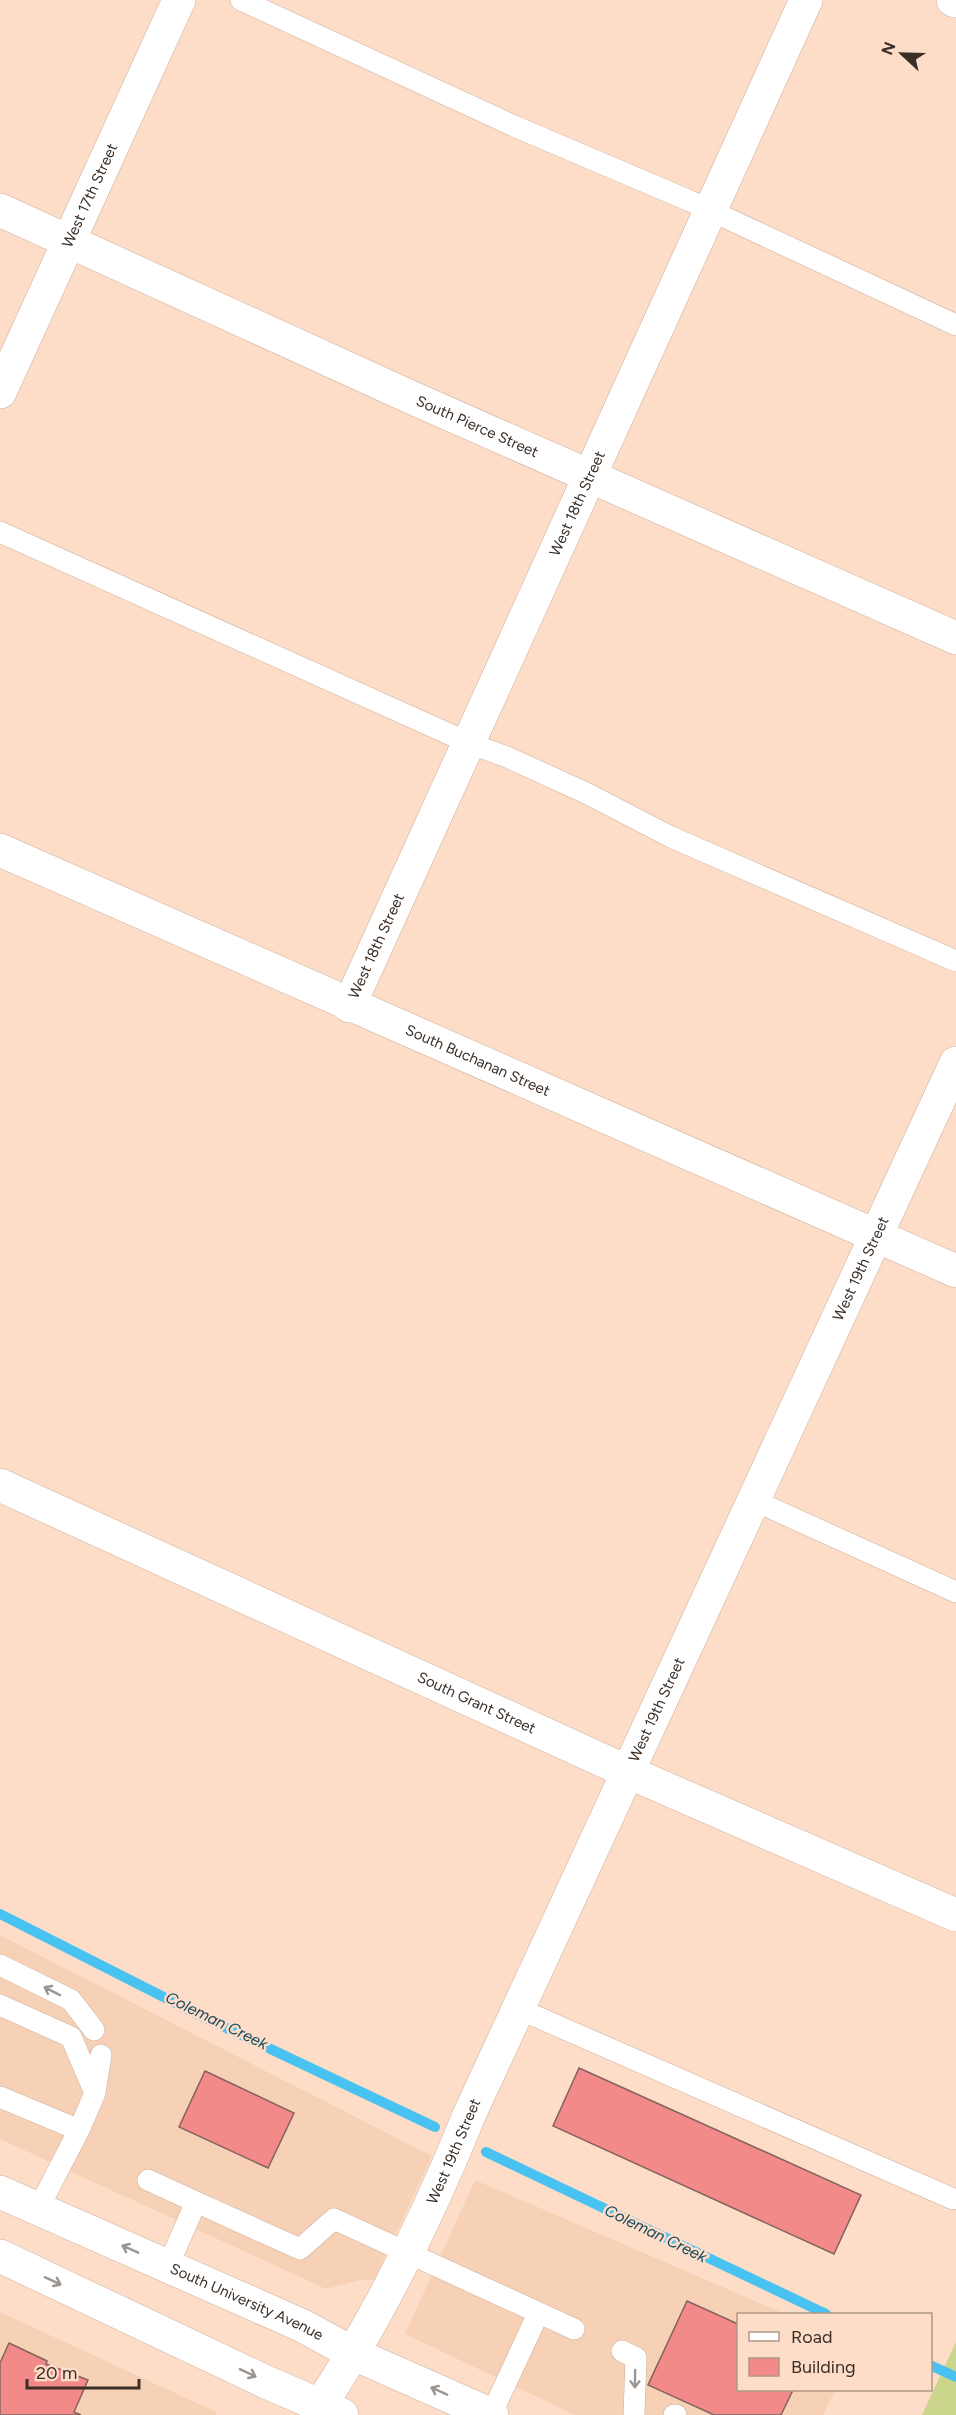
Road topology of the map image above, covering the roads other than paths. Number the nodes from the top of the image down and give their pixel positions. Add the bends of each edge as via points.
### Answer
1 (178, 0) edge
2 (241, 0) edge
3 (806, 0) edge
4 (0, 210) edge
5 (710, 212) junction
6 (68, 241) junction
7 (956, 325) edge
8 (0, 392) edge
9 (591, 475) junction
10 (0, 532) edge
11 (956, 638) edge
12 (469, 743) junction
13 (0, 850) edge
14 (956, 962) edge
15 (349, 1006) junction
16 (956, 1063) edge
17 (876, 1235) junction
18 (956, 1272) edge
19 (0, 1485) edge
20 (753, 1500) junction
21 (956, 1592) edge
22 (628, 1772) junction
23 (956, 1915) edge
24 (0, 1965) edge
25 (0, 2005) edge
26 (519, 2009) junction
27 (94, 2030) dead end
28 (102, 2055) dead end
29 (95, 2093) junction
30 (0, 2097) edge
31 (79, 2130) junction
32 (148, 2180) dead end
33 (0, 2192) edge
34 (953, 2199) dead end
35 (196, 2202) junction
36 (38, 2209) junction
37 (406, 2253) junction
38 (1, 2260) edge
39 (168, 2266) junction
40 (538, 2314) junction
41 (574, 2329) dead end
42 (622, 2351) dead end
43 (354, 2354) junction
44 (325, 2412) edge
45 (492, 2415) edge
46 (634, 2415) edge

1 - 6 street, West 17th Street
2 - 5 lane
3 - 5 street, West 18th Street
4 - 6 street, South Pierce Street
5 - 7 lane
5 - 9 street, West 18th Street
6 - 8 street, West 17th Street
6 - 9 street, South Pierce Street
9 - 11 street, South Pierce Street
9 - 12 street, West 18th Street
10 - 12 lane
12 - 14 lane
12 - 15 street, West 18th Street
13 - 15 street, South Buchanan Street
15 - 17 street, South Buchanan Street
16 - 17 street, West 19th Street
17 - 18 street, South Buchanan Street
17 - 20 street, West 19th Street
19 - 22 street, South Grant Street
20 - 21 lane
20 - 22 street, West 19th Street
22 - 23 street, South Grant Street
22 - 26 street, West 19th Street
27 -> 24 lane via 71,2000
25 - 29 lane via 71,2037
26 - 34 lane
26 - 37 street, West 19th Street
28 - 29 lane
29 - 31 lane
30 - 31 lane
31 - 36 lane
32 - 35 lane
33 - 36 street, South University Avenue
35 - 37 lane via 300,2249 334,2219
35 - 39 lane
39 -> 36 street, South University Avenue
37 - 40 lane
37 - 43 street, West 19th Street
38 -> 44 street
39 - 43 street, South University Avenue via 303,2326
40 - 41 lane
40 - 45 lane
42 -> 46 lane via 636,2358
43 - 44 street, West 19th Street
45 -> 43 street, South University Avenue

